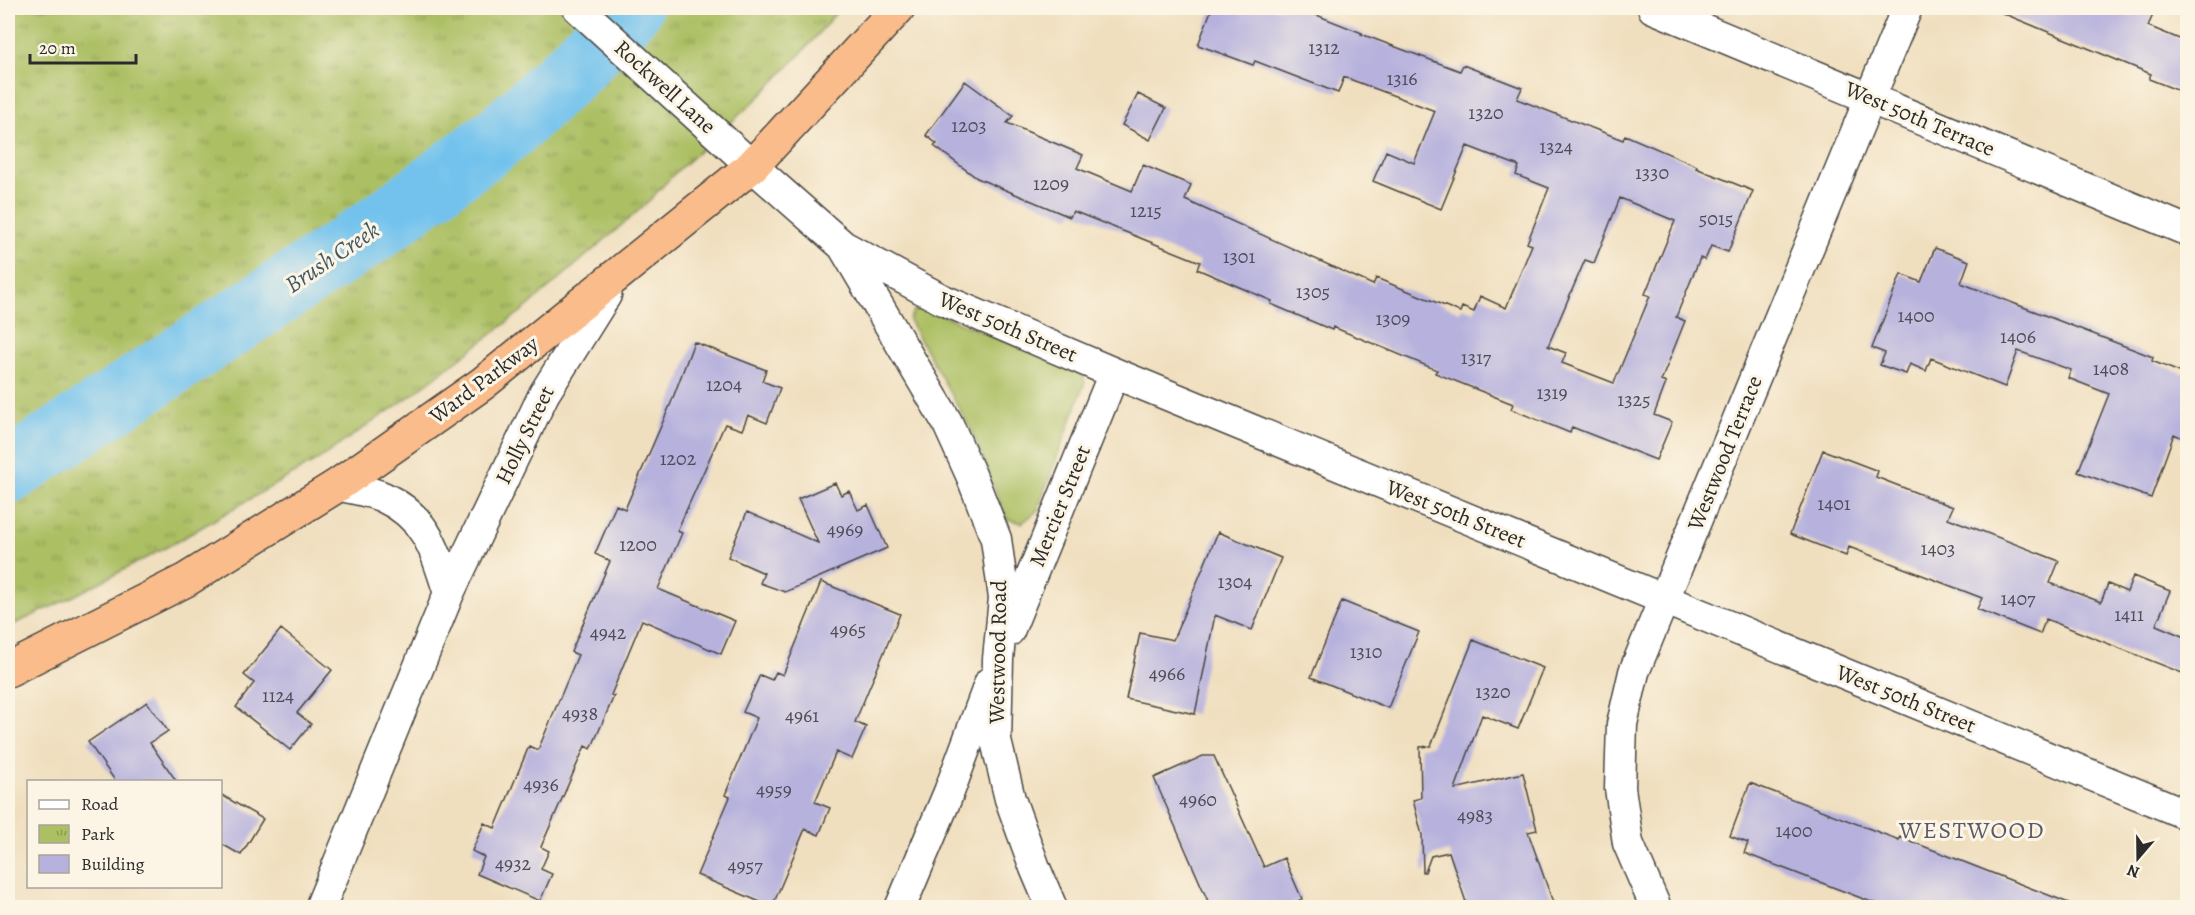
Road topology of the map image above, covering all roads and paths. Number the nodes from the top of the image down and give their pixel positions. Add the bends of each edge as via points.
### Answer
1 (578, 8) edge
2 (898, 8) edge
3 (1653, 8) edge
4 (1907, 8) edge
5 (1870, 97) junction
6 (752, 166) junction
7 (2187, 231) edge
8 (843, 246) junction
9 (608, 282) junction
10 (1114, 373) junction
11 (338, 485) junction
12 (449, 593) junction
13 (1665, 599) junction
14 (998, 659) junction
15 (8, 670) edge
16 (2187, 815) edge
17 (320, 908) edge
18 (900, 908) edge
19 (1052, 908) edge
20 (1656, 908) edge

1 - 6 street, Rockwell Lane
2 - 6 highway, Ward Parkway
3 - 5 street, West 50th Terrace
4 - 5 street, Westwood Terrace
5 - 7 street, West 50th Terrace
5 - 13 street, Westwood Terrace
6 - 8 street, West 50th Street
6 - 9 highway, Ward Parkway
8 - 10 street, West 50th Street via 941,299
8 - 14 street, Westwood Road via 947,422 996,539 1004,598
9 - 11 highway, Ward Parkway via 482,384
9 - 12 street, Holly Street via 606,295 544,394
10 - 13 street, West 50th Street
10 - 14 street, Mercier Street
11 - 12 street via 383,497 411,514 432,542
11 - 15 highway, Ward Parkway via 186,580
12 - 17 street, Holly Street
13 - 16 street, West 50th Street
13 - 20 street, Westwood Terrace via 1634,672 1622,724 1620,788 1628,843
14 - 18 street, Mercier Street via 949,792
14 - 19 street, Westwood Road via 996,741 1010,800

